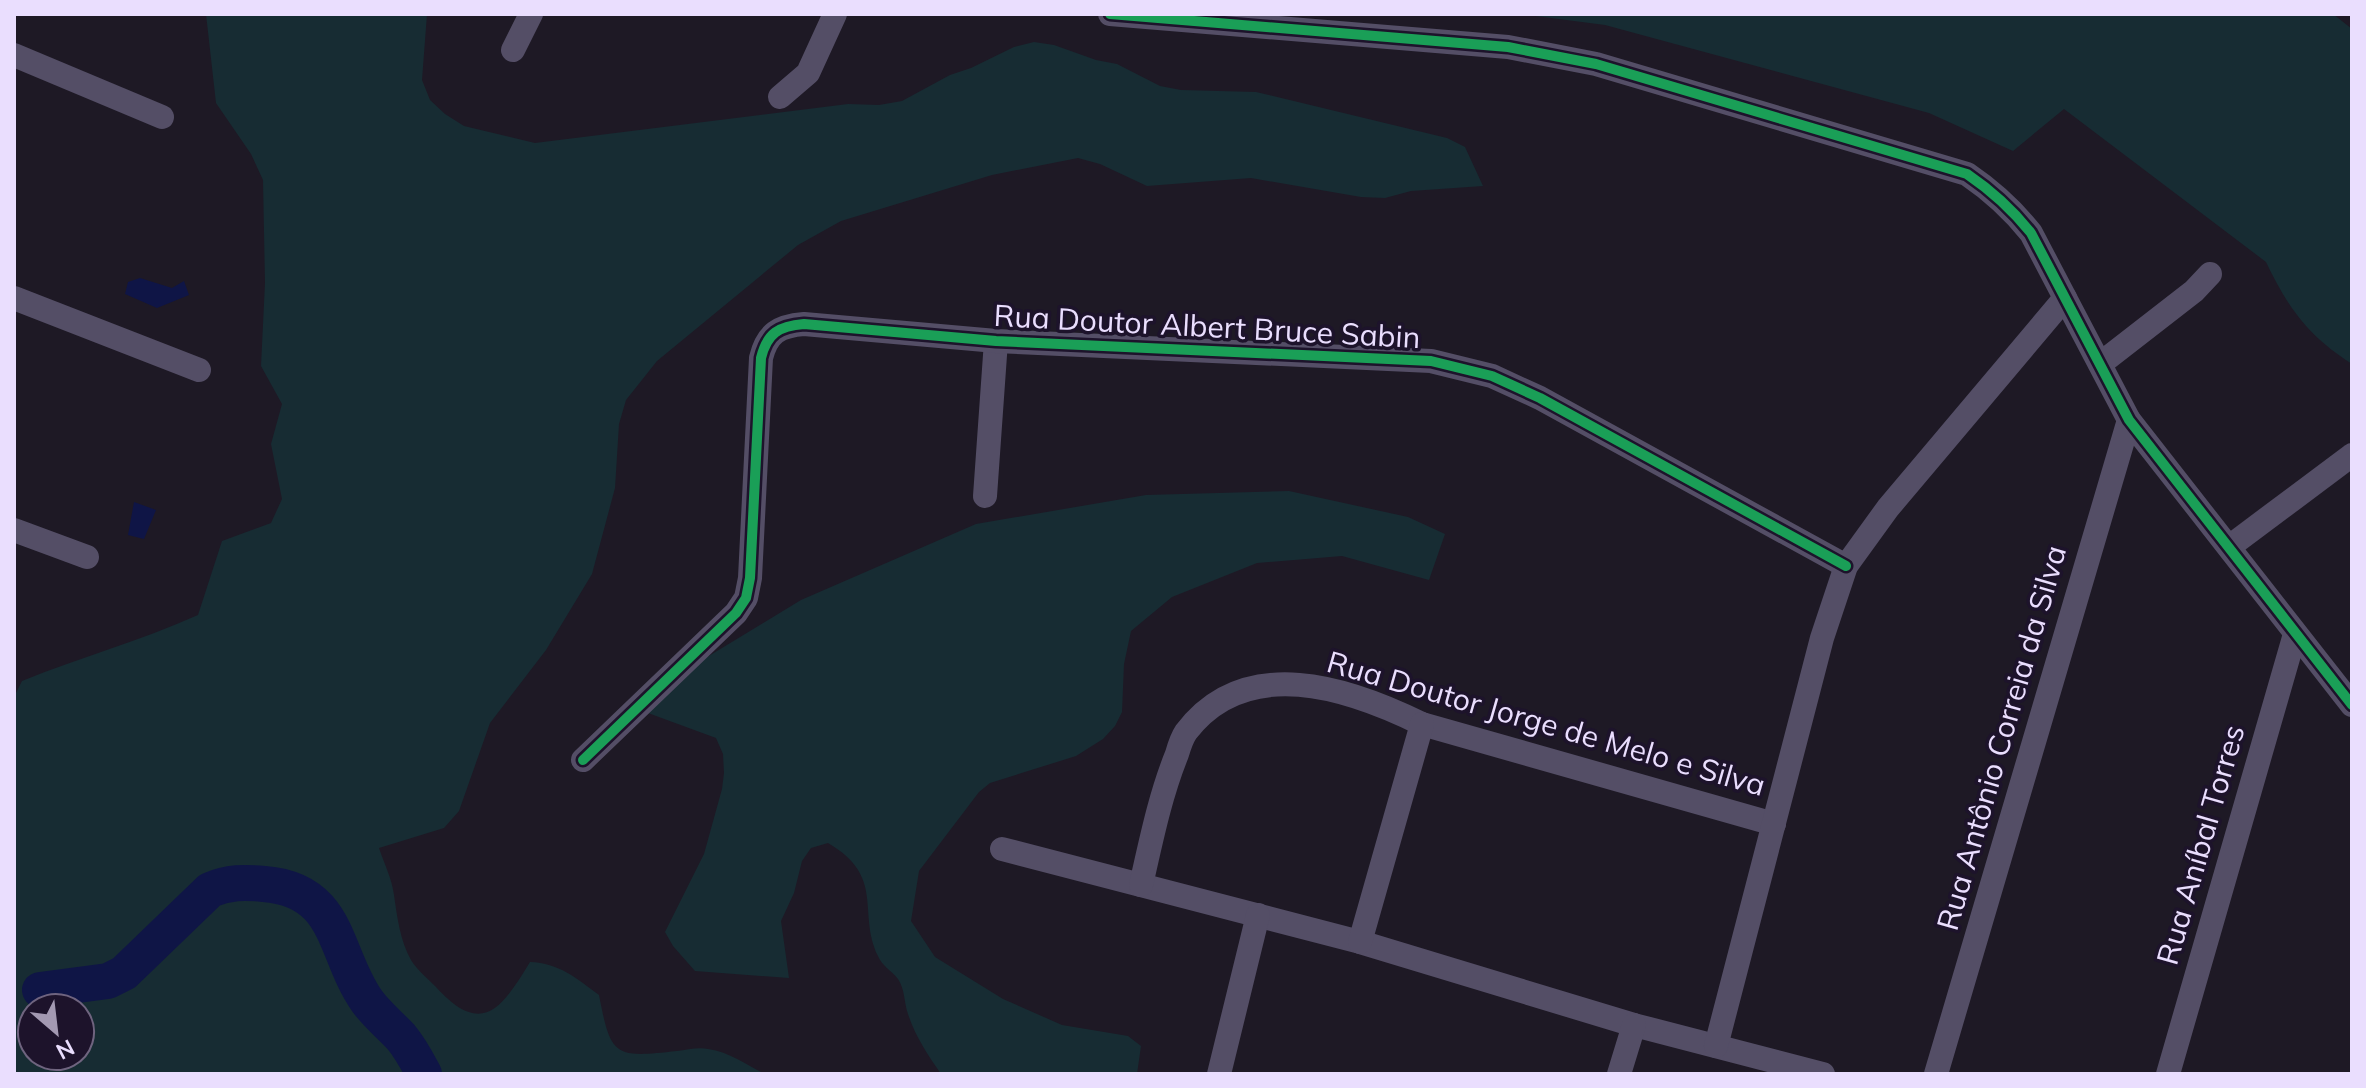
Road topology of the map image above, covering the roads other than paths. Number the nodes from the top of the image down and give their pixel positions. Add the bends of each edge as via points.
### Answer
1 (531, 14) edge
2 (835, 14) edge
3 (1110, 14) edge
4 (513, 50) dead end
5 (14, 55) edge
6 (780, 97) dead end
7 (162, 117) dead end
8 (2210, 274) dead end
9 (14, 298) edge
10 (2065, 298) junction
11 (996, 341) junction
12 (2100, 364) junction
13 (199, 370) dead end
14 (2129, 420) junction
15 (2352, 455) edge
16 (985, 496) dead end
17 (14, 530) edge
18 (2229, 547) junction
19 (87, 557) dead end
20 (1846, 566) junction
21 (2295, 634) junction
22 (2352, 705) edge
23 (1422, 724) junction
24 (583, 760) dead end
25 (1774, 824) junction
26 (1002, 849) dead end
27 (1141, 885) junction
28 (1258, 915) junction
29 (1360, 942) junction
30 (1634, 1025) junction
31 (1716, 1046) junction
32 (1219, 1074) edge
33 (1619, 1074) edge
34 (1823, 1074) edge
35 (1936, 1074) edge
36 (2168, 1074) edge

1 - 4 street
2 - 6 street via 808,73
3 - 10 street via 1555,54 1931,162 1967,174 2012,209 2044,254
5 - 7 street
8 - 12 street
9 - 13 street
10 - 12 street
10 - 20 street via 1888,508
11 - 16 street
11 - 20 street, Rua Doutor Albert Bruce Sabin via 1389,358 1460,367 1540,398
11 - 24 street, Rua Doutor Albert Bruce Sabin via 804,324 770,335 761,358 746,598
12 - 14 street
14 - 18 street
14 - 35 street, Rua Antônio Correia da Silva
15 - 18 street
17 - 19 street
18 - 21 street
20 - 25 street
21 - 22 street
21 - 36 street, Rua Aníbal Torres
23 - 25 street, Rua Doutor Jorge de Melo e Silva
23 - 27 street, Rua Doutor Jorge de Melo e Silva via 1343,691 1275,685 1242,689 1210,708 1185,733 1165,784
23 - 29 street
25 - 31 street
26 - 27 street
27 - 28 street
28 - 29 street
28 - 32 street
29 - 30 street
30 - 31 street
30 - 33 street
31 - 34 street

